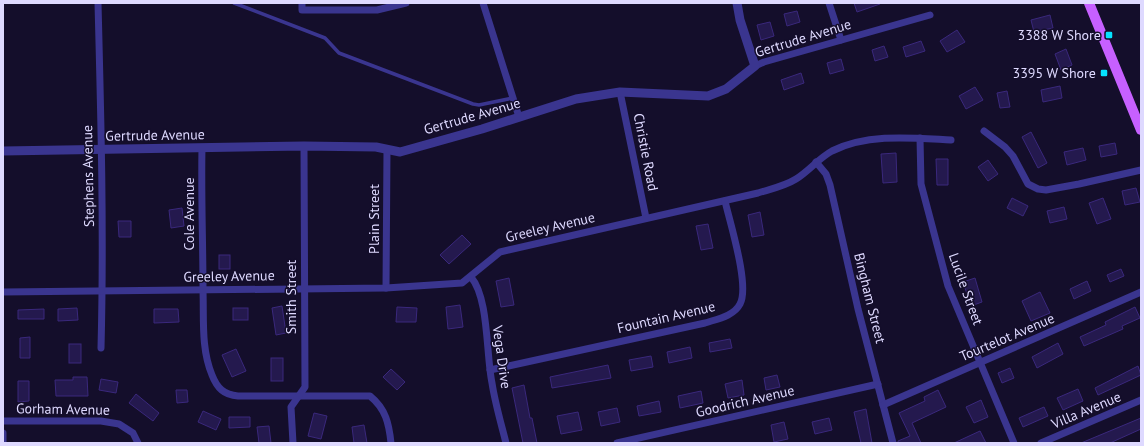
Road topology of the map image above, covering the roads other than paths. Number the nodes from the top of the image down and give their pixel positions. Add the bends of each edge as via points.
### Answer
1 (98, 3) edge
2 (234, 3) edge
3 (406, 3) edge
4 (483, 3) edge
5 (737, 3) edge
6 (829, 3) edge
7 (1089, 3) edge
8 (302, 7) edge
9 (930, 15) dead end
10 (841, 40) junction
11 (754, 66) junction
12 (620, 92) junction
13 (512, 98) junction
14 (518, 117) junction
15 (1141, 130) edge
16 (984, 131) dead end
17 (920, 138) junction
18 (951, 140) dead end
19 (304, 146) junction
20 (202, 148) junction
21 (102, 150) junction
22 (386, 150) junction
23 (3, 152) edge
24 (816, 162) junction
25 (1141, 170) edge
26 (725, 201) junction
27 (646, 218) junction
28 (470, 277) junction
29 (304, 288) junction
30 (386, 288) junction
31 (203, 289) junction
32 (103, 291) junction
33 (3, 292) edge
34 (1141, 292) edge
35 (101, 348) dead end
36 (980, 363) junction
37 (490, 370) junction
38 (878, 384) junction
39 (297, 397) junction
40 (1141, 400) edge
41 (883, 405) junction
42 (3, 421) edge
43 (3, 433) edge
44 (3, 443) edge
45 (138, 443) edge
46 (293, 443) edge
47 (391, 443) edge
48 (506, 443) edge
49 (617, 443) edge
50 (893, 443) edge
51 (1014, 443) edge
52 (1041, 443) edge

1 - 21 street, Stephens Avenue
2 - 13 lane via 325,38 339,53 473,104
3 - 8 street via 377,10
4 - 13 street
5 - 11 street
6 - 10 street
7 - 15 main road
9 - 10 street, Gertrude Avenue
10 - 11 street, Gertrude Avenue
11 - 12 street, Gertrude Avenue via 726,89 708,96
12 - 14 street, Gertrude Avenue via 576,99
12 - 27 street, Christie Road
13 - 14 street
14 - 22 street, Gertrude Avenue via 400,152
16 - 25 street via 1009,151 1028,184 1038,189 1079,184
17 - 18 street, Greeley Avenue
17 - 24 street, Greeley Avenue via 893,137 863,141 832,151
17 - 36 street, Lucile Street via 921,184 932,230 948,286
19 - 20 street, Gertrude Avenue
19 - 22 street, Gertrude Avenue via 376,147
19 - 29 street, Smith Street
20 - 21 street, Gertrude Avenue
20 - 31 street, Cole Avenue
21 - 23 street, Gertrude Avenue
21 - 32 street, Stephens Avenue
22 - 30 street, Plain Street
24 - 26 street, Greeley Avenue via 786,184
24 - 38 street, Bingham Street via 826,174 830,185
26 - 27 street, Greeley Avenue
26 - 37 street, Fountain Avenue via 744,280 740,305 727,316
27 - 28 street, Greeley Avenue via 500,252
28 - 30 street, Greeley Avenue via 462,283
28 - 37 street, Vega Drive via 476,283 481,298
29 - 30 street, Greeley Avenue
29 - 31 street, Greeley Avenue
29 - 39 street, Smith Street via 305,387
31 - 32 street, Greeley Avenue
31 - 39 street, Cole Avenue via 205,351 212,376 219,388 227,395
32 - 33 street, Greeley Avenue
32 - 35 street, Stephens Avenue
34 - 36 street, Tourtelot Avenue
36 - 41 street, Tourtelot Avenue
36 - 51 street, Lucile Street
37 - 48 street, Vega Drive
38 - 41 street, Bingham Street
38 - 49 street, Goodrich Avenue
39 - 46 street, Smith Street via 291,407
39 - 47 street, Cole Avenue via 370,396 384,410 390,428
40 - 52 street, Villa Avenue
41 - 50 street, Bingham Street
42 - 45 street, Gorham Avenue via 101,421 119,424 133,433
43 - 44 street

